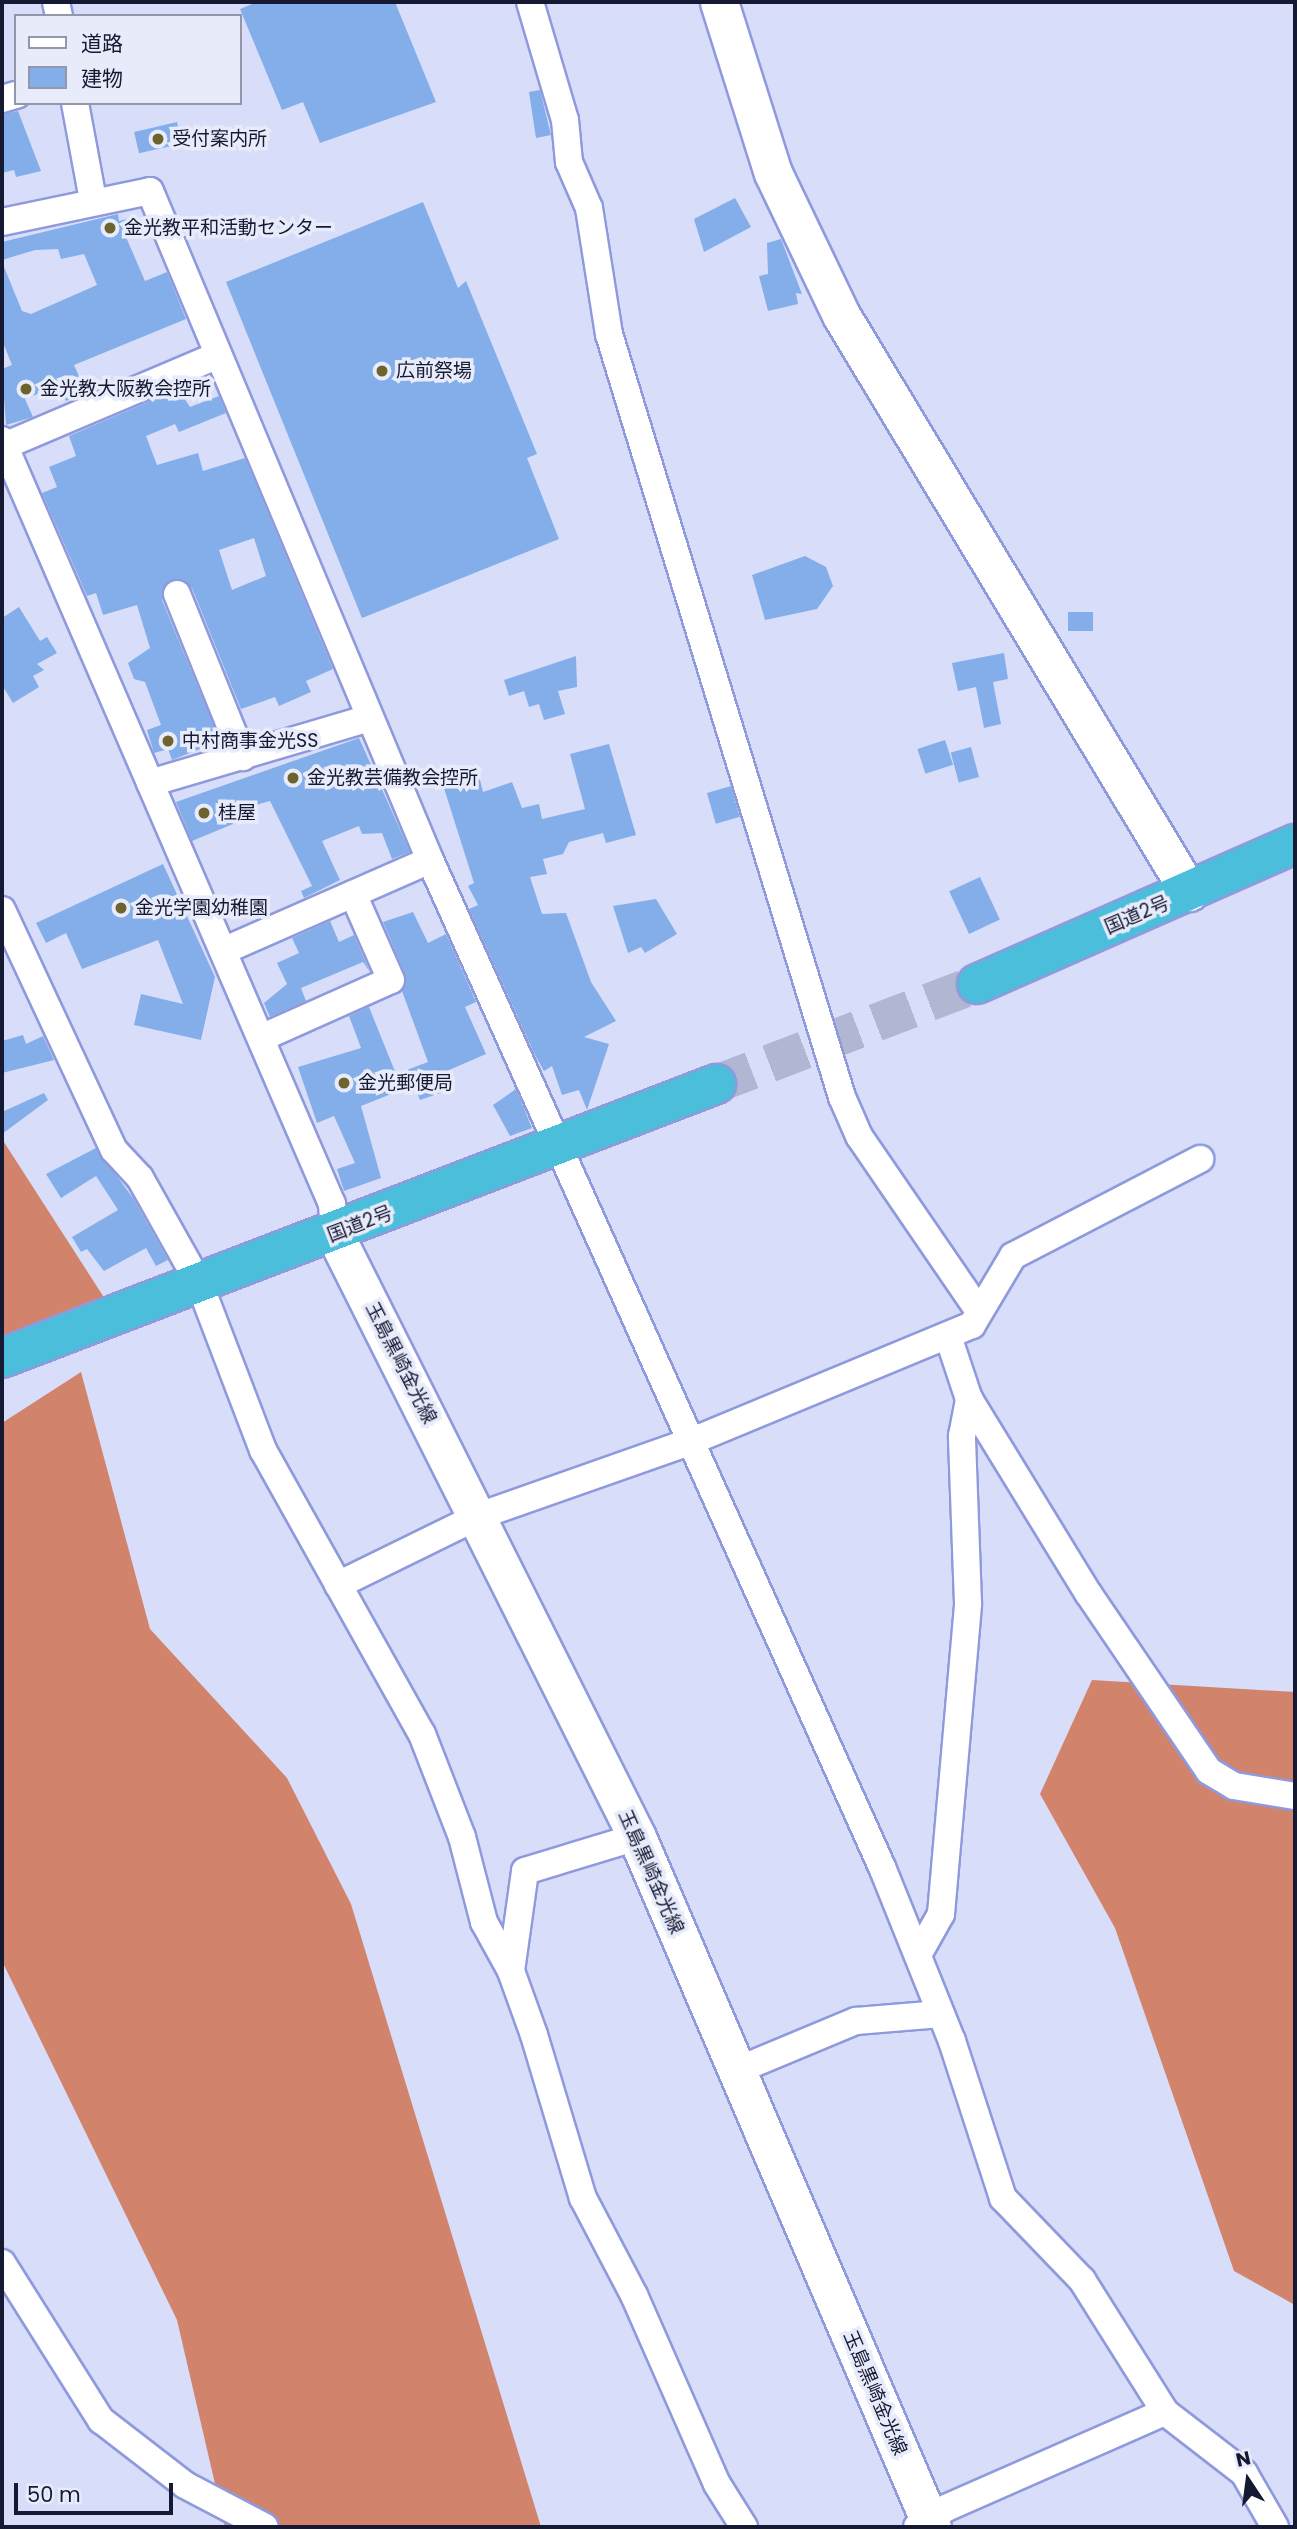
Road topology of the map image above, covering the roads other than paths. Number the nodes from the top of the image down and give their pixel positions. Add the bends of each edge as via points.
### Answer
1 (530, 2) edge
2 (719, 2) edge
3 (75, 105) edge
4 (93, 200) junction
5 (2, 222) edge
6 (218, 355) junction
7 (3, 443) edge
8 (9, 482) edge
9 (177, 594) dead end
10 (370, 718) junction
11 (243, 757) junction
12 (150, 783) junction
13 (1295, 844) edge
14 (430, 860) junction
15 (1189, 892) junction
16 (353, 894) junction
17 (2, 910) edge
18 (223, 951) junction
19 (977, 984) tunnel mouth
20 (261, 1038) junction
21 (716, 1084) tunnel mouth
22 (559, 1149) junction
23 (1200, 1159) dead end
24 (334, 1233) junction
25 (200, 1285) junction
26 (979, 1311) junction
27 (948, 1336) junction
28 (2, 1358) edge
29 (969, 1399) junction
30 (692, 1441) junction
31 (479, 1516) junction
32 (338, 1585) junction
33 (1295, 1796) edge
34 (637, 1837) junction
35 (918, 1955) junction
36 (511, 1971) junction
37 (941, 2014) junction
38 (738, 2070) junction
39 (2, 2263) edge
40 (1165, 2412) junction
41 (926, 2525) edge
42 (265, 2527) edge
43 (744, 2527) edge
44 (1275, 2527) edge

1 - 26 street via 565,120 569,162 589,208 609,334 842,1097 859,1136
2 - 15 main road via 773,173 841,315
3 - 4 street
4 - 5 street
4 - 6 street via 150,191
6 - 7 street
6 - 10 street
7 - 8 street
8 - 12 street
9 - 11 street
10 - 11 street
10 - 14 street
11 - 12 street
12 - 18 street
13 - 15 highway, 国道2号
14 - 16 street
14 - 22 street
15 - 19 highway, 国道2号
16 - 18 street
16 - 20 street via 391,981
17 - 25 street via 114,1150 140,1178
18 - 20 street
20 - 24 street via 332,1204
21 - 22 highway, 国道2号
22 - 24 highway, 国道2号
22 - 30 street
23 - 26 street via 1013,1256
24 - 25 highway, 国道2号
24 - 31 main road, 玉島黒崎金光線
25 - 28 highway, 国道2号
25 - 32 street via 262,1450
26 - 27 street via 972,1325
27 - 29 street
27 - 30 street
29 - 33 street via 1087,1593 1209,1771 1234,1786
29 - 35 street via 962,1436 968,1603 941,1914
30 - 31 street
30 - 35 street
31 - 32 street
31 - 34 main road, 玉島黒崎金光線
32 - 36 street via 422,1734 462,1837 484,1922
34 - 36 street via 525,1871
34 - 38 main road, 玉島黒崎金光線
35 - 37 street
36 - 43 street via 583,2198 634,2295 717,2484
37 - 38 street via 856,2021
37 - 40 street via 1003,2198 1082,2280
38 - 41 main road, 玉島黒崎金光線
39 - 42 street via 101,2420 185,2485
40 - 41 street via 946,2508
40 - 44 street via 1244,2473

